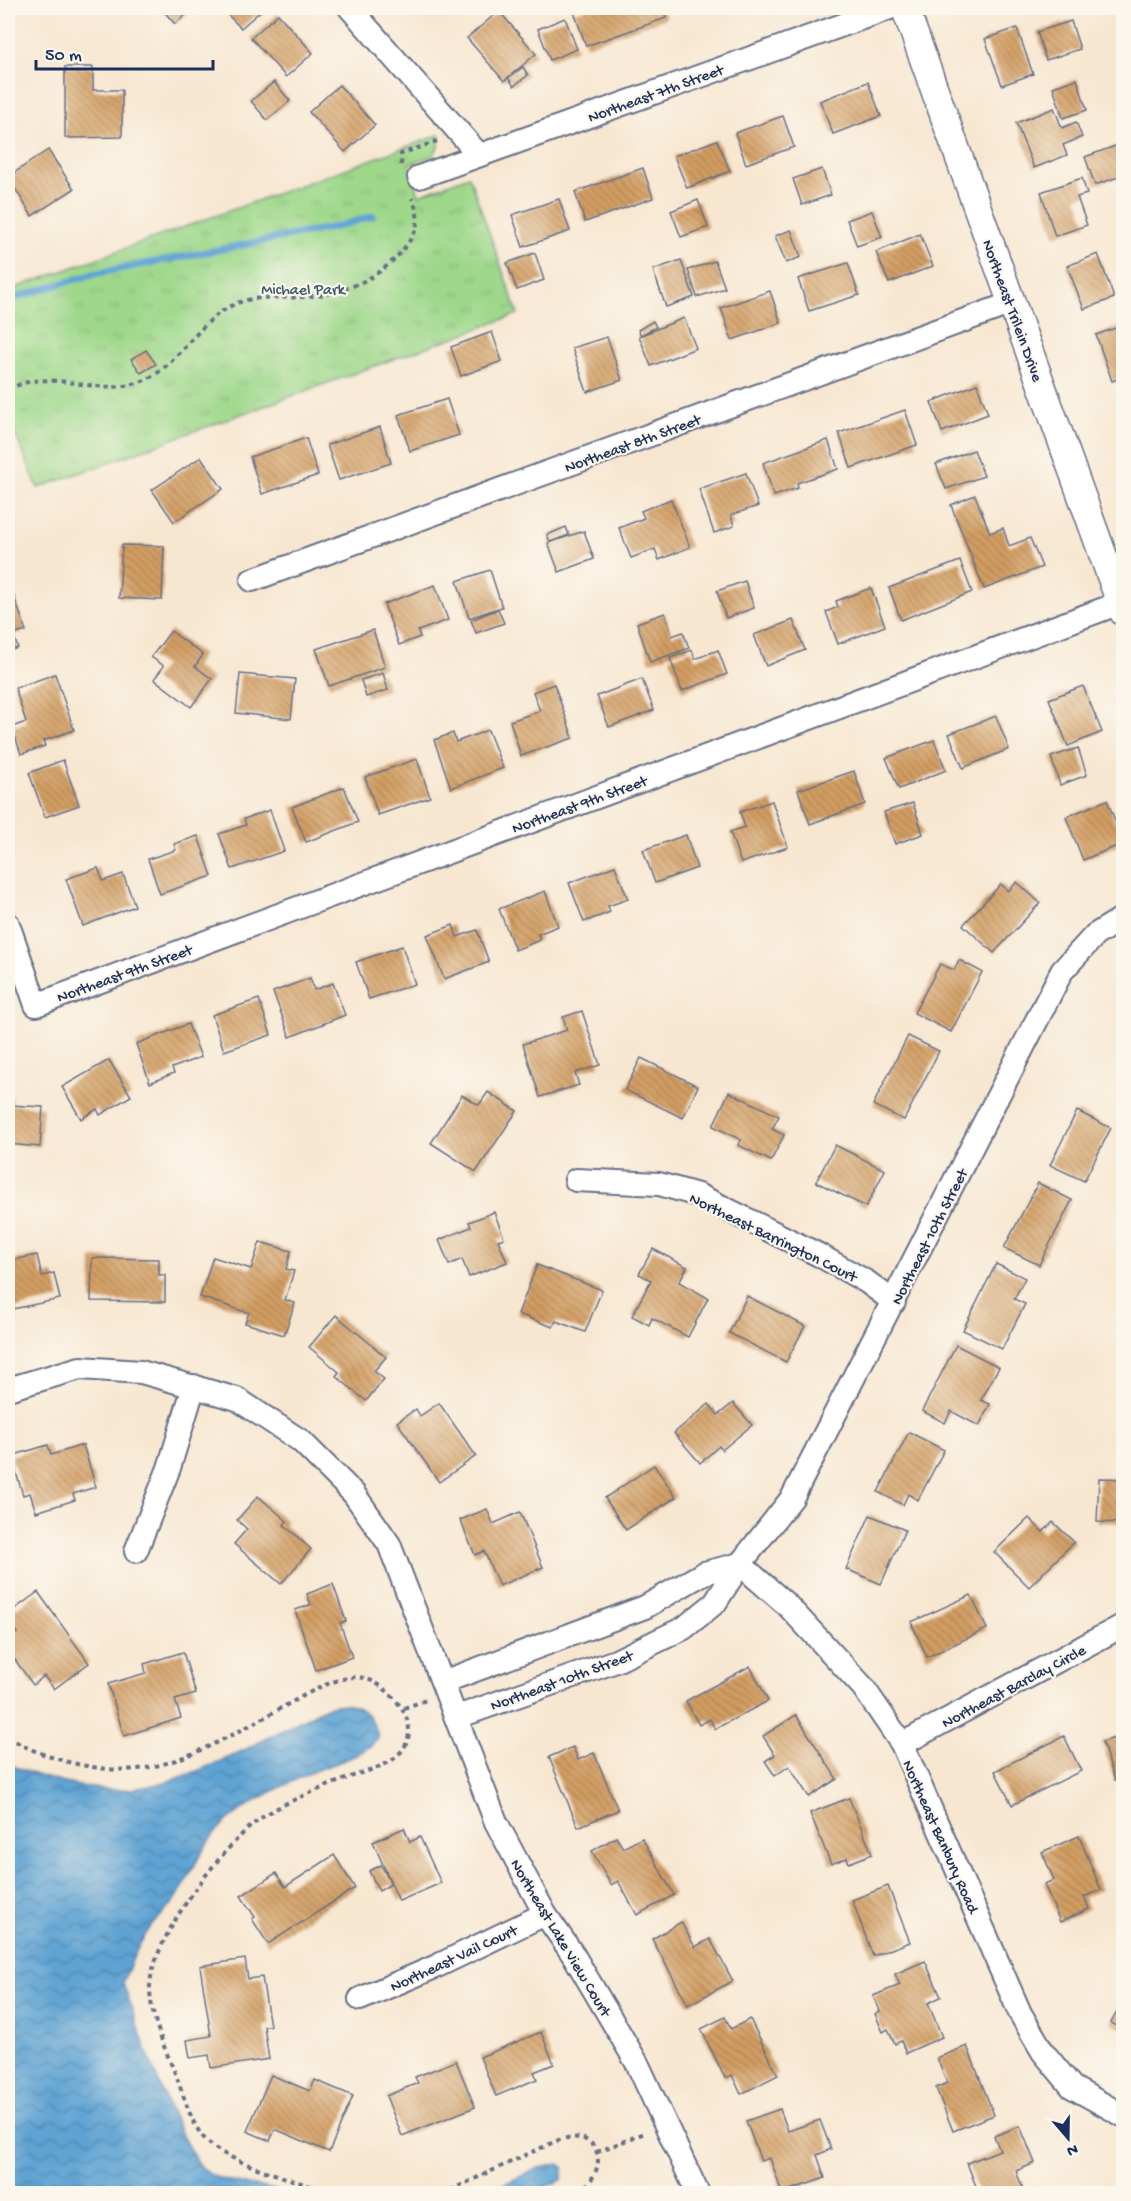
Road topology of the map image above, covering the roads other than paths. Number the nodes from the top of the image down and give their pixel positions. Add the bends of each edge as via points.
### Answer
1 (350, 8) edge
2 (890, 8) edge
3 (905, 8) edge
4 (479, 155) junction
5 (410, 179) road end
6 (1012, 303) junction
7 (252, 580) dead end
8 (1122, 606) edge
9 (1124, 917) edge
10 (8, 924) edge
11 (576, 1180) dead end
12 (894, 1302) junction
13 (194, 1386) junction
14 (8, 1389) edge
15 (136, 1551) dead end
16 (740, 1564) junction
17 (1124, 1625) edge
18 (443, 1682) junction
19 (457, 1717) junction
20 (902, 1744) junction
21 (545, 1914) junction
22 (360, 1999) dead end
23 (1124, 2116) edge
24 (698, 2193) edge

1 - 4 street
2 - 4 street, Northeast 7th Street
3 - 6 street, Northeast Trilein Drive
4 - 5 street, Northeast 7th Street
6 - 7 street, Northeast 8th Street
6 - 8 street, Northeast Trilein Drive
8 - 10 street, Northeast 9th Street via 36,1005
9 - 12 street, Northeast 10th Street via 1095,935 1062,971
11 - 12 street, Northeast Barrington Court via 660,1184 698,1195 867,1282
12 - 16 street, Northeast 10th Street via 792,1498
13 - 14 street, Northeast Lake View Court via 141,1372 80,1368
13 - 15 street via 169,1468
13 - 18 street, Northeast Lake View Court via 237,1399 301,1441 354,1494 389,1544
16 - 18 street via 704,1573 645,1607
16 - 19 street, Northeast 10th Street via 715,1603 684,1628 616,1661
16 - 20 street, Northeast Banbury Road via 787,1605 863,1687
17 - 20 street, Northeast Barclay Circle
18 - 19 street, Northeast Lake View Court
19 - 21 street, Northeast Lake View Court via 496,1822
20 - 23 street, Northeast Banbury Road via 1020,2013 1043,2052 1072,2087
21 - 22 street, Northeast Vail Court
21 - 24 street, Northeast Lake View Court via 626,2043

